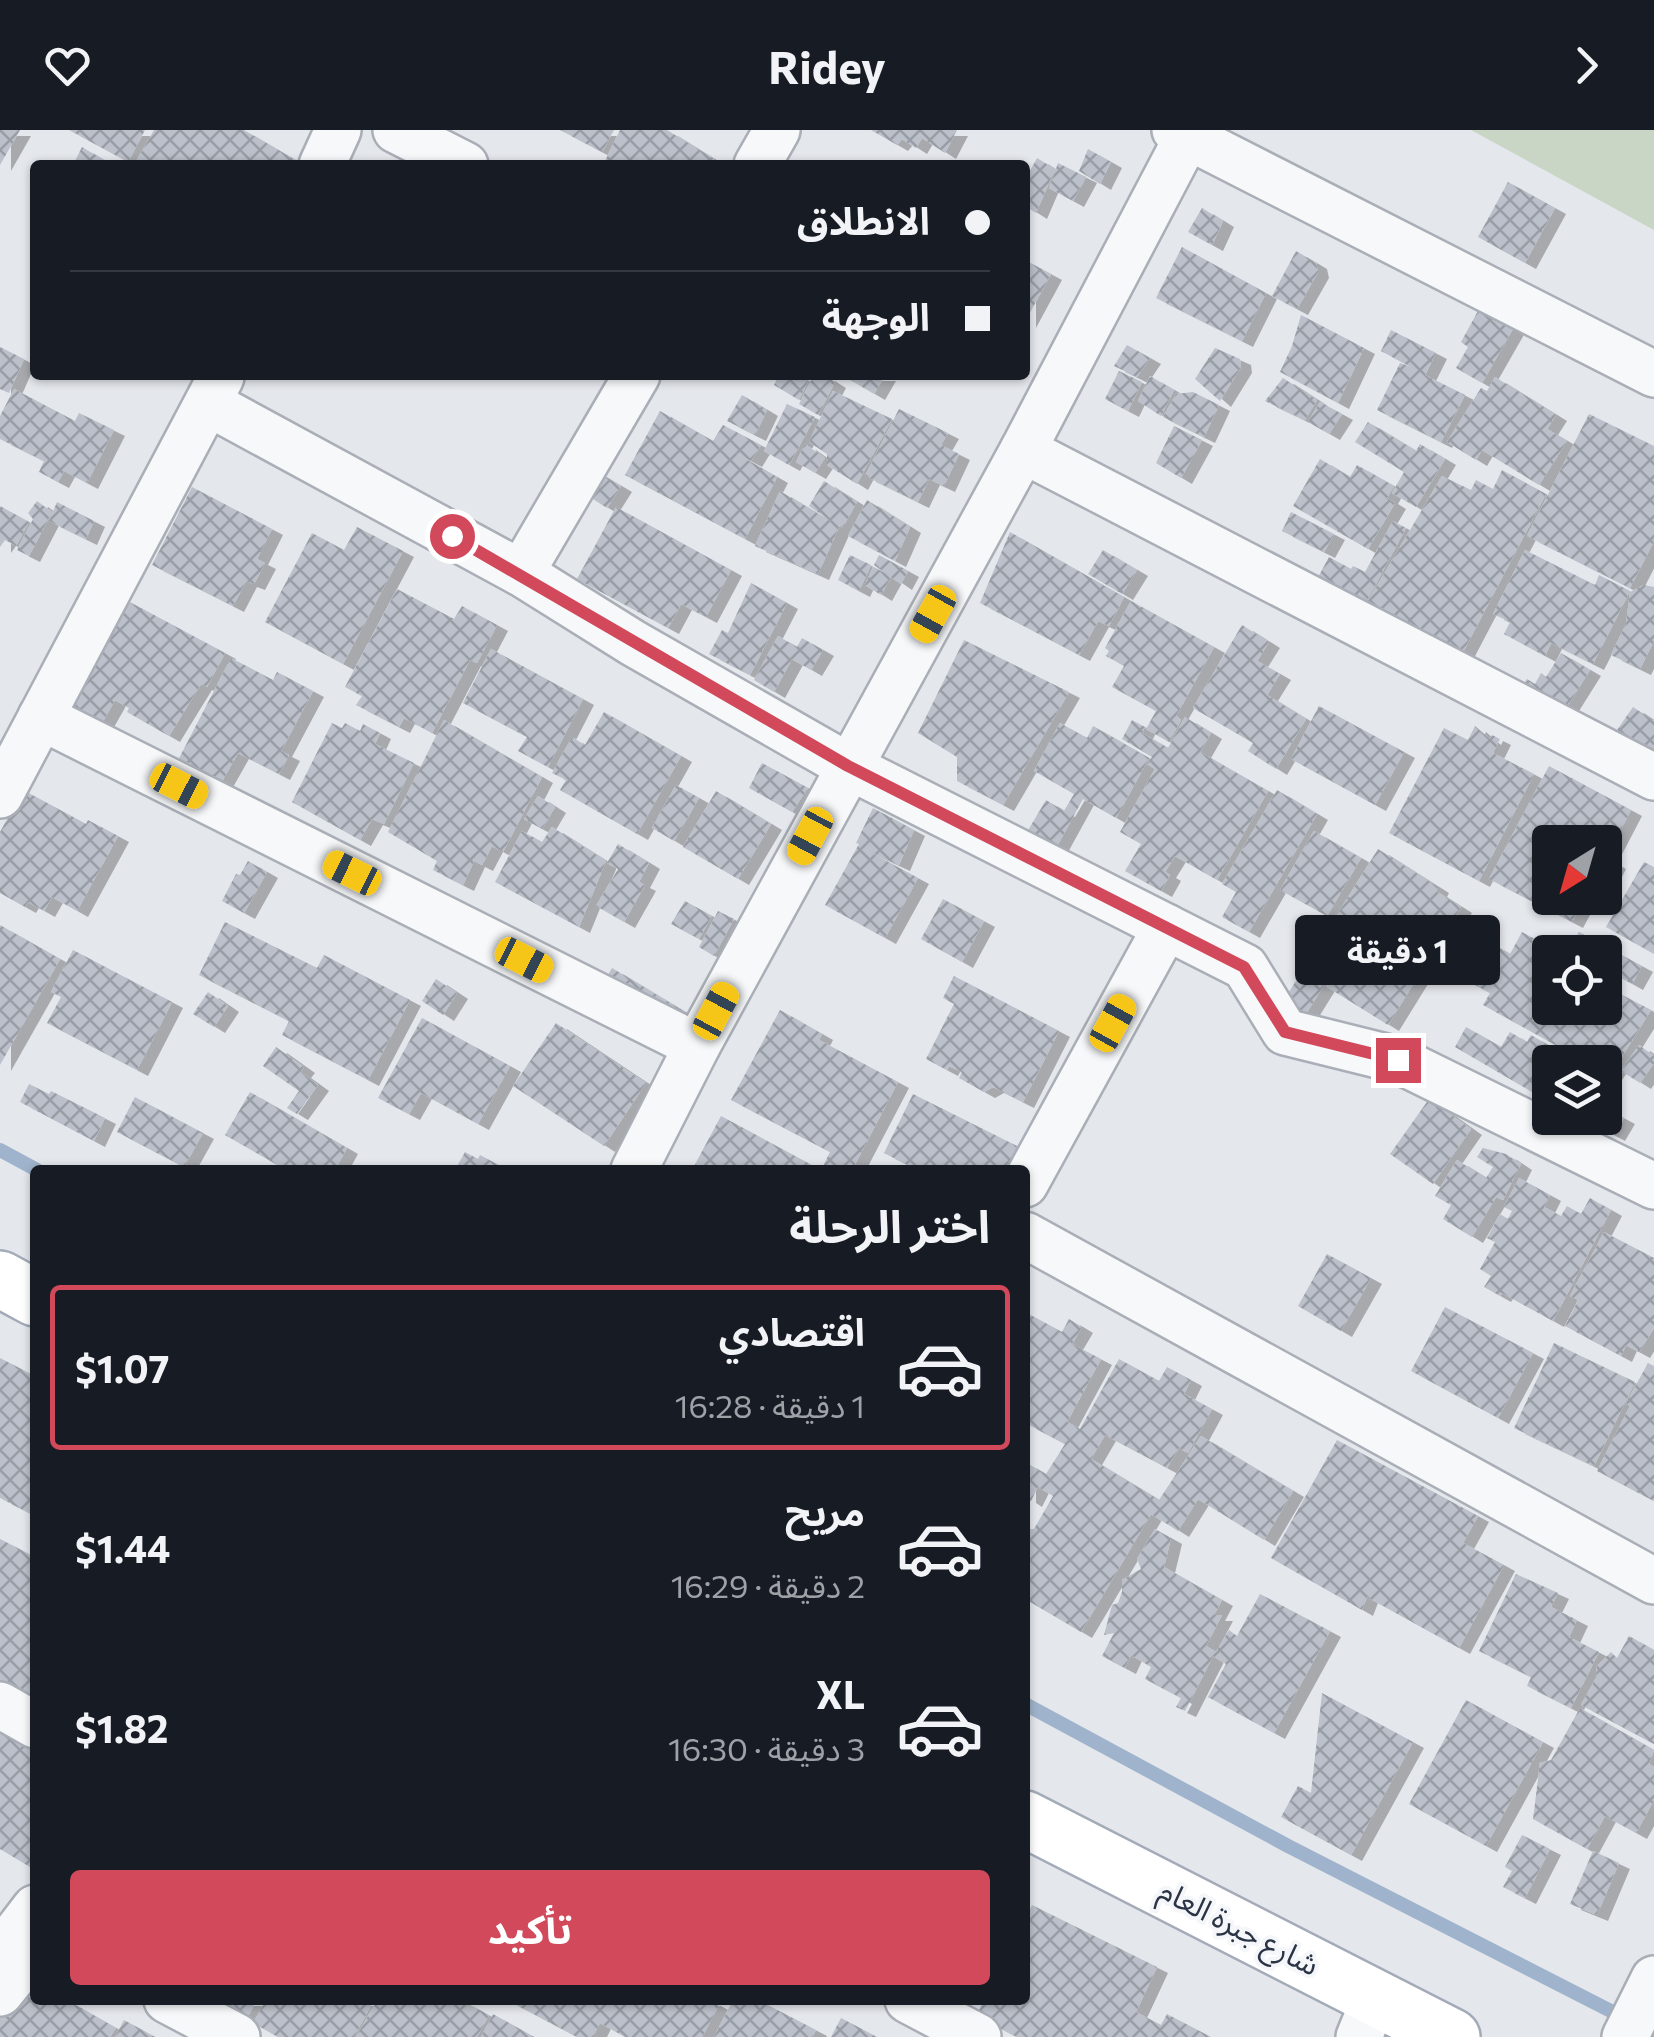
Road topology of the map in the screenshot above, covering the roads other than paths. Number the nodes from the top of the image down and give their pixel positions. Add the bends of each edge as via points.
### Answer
1 (338, 130) edge
2 (396, 130) edge
3 (777, 130) edge
4 (1185, 132) edge
5 (324, 160) edge
6 (455, 160) edge
7 (761, 160) edge
8 (1654, 374) edge
9 (635, 380) edge
10 (215, 389) edge
11 (1023, 450) junction
12 (522, 573) junction
13 (41, 717) junction
14 (848, 766) junction
15 (1654, 777) edge
16 (0, 795) edge
17 (1166, 926) junction
18 (697, 1046) junction
19 (637, 1165) edge
20 (1649, 1171) edge
21 (1030, 1175) edge
22 (1030, 1238) edge
23 (0, 1280) edge
24 (30, 1295) edge
25 (1654, 1581) edge
26 (0, 1703) edge
27 (30, 1719) edge
28 (1030, 1822) edge
29 (30, 1915) edge
30 (0, 1954) edge
31 (30, 1956) edge
32 (1654, 1978) edge
33 (0, 1993) edge
34 (176, 2005) edge
35 (917, 2005) edge
36 (1367, 2017) edge
37 (237, 2037) edge
38 (978, 2037) edge
39 (1452, 2037) edge
40 (1625, 2037) edge

1 - 5 street
2 - 6 street
3 - 7 street
4 - 8 street
4 - 11 street
9 - 12 street
10 - 12 street
10 - 13 street
11 - 14 street
11 - 15 street
12 - 14 street
13 - 16 street
13 - 18 street
14 - 17 street
14 - 18 street
17 - 20 street via 1244,967 1285,1032 1398,1060
17 - 21 street
18 - 19 street
22 - 25 street
23 - 24 main road
26 - 27 street
28 - 36 main road, شارع جبرة العام
29 - 30 street
31 - 33 street
32 - 40 street
34 - 37 street
35 - 38 street
36 - 39 main road, شارع جبرة العام

